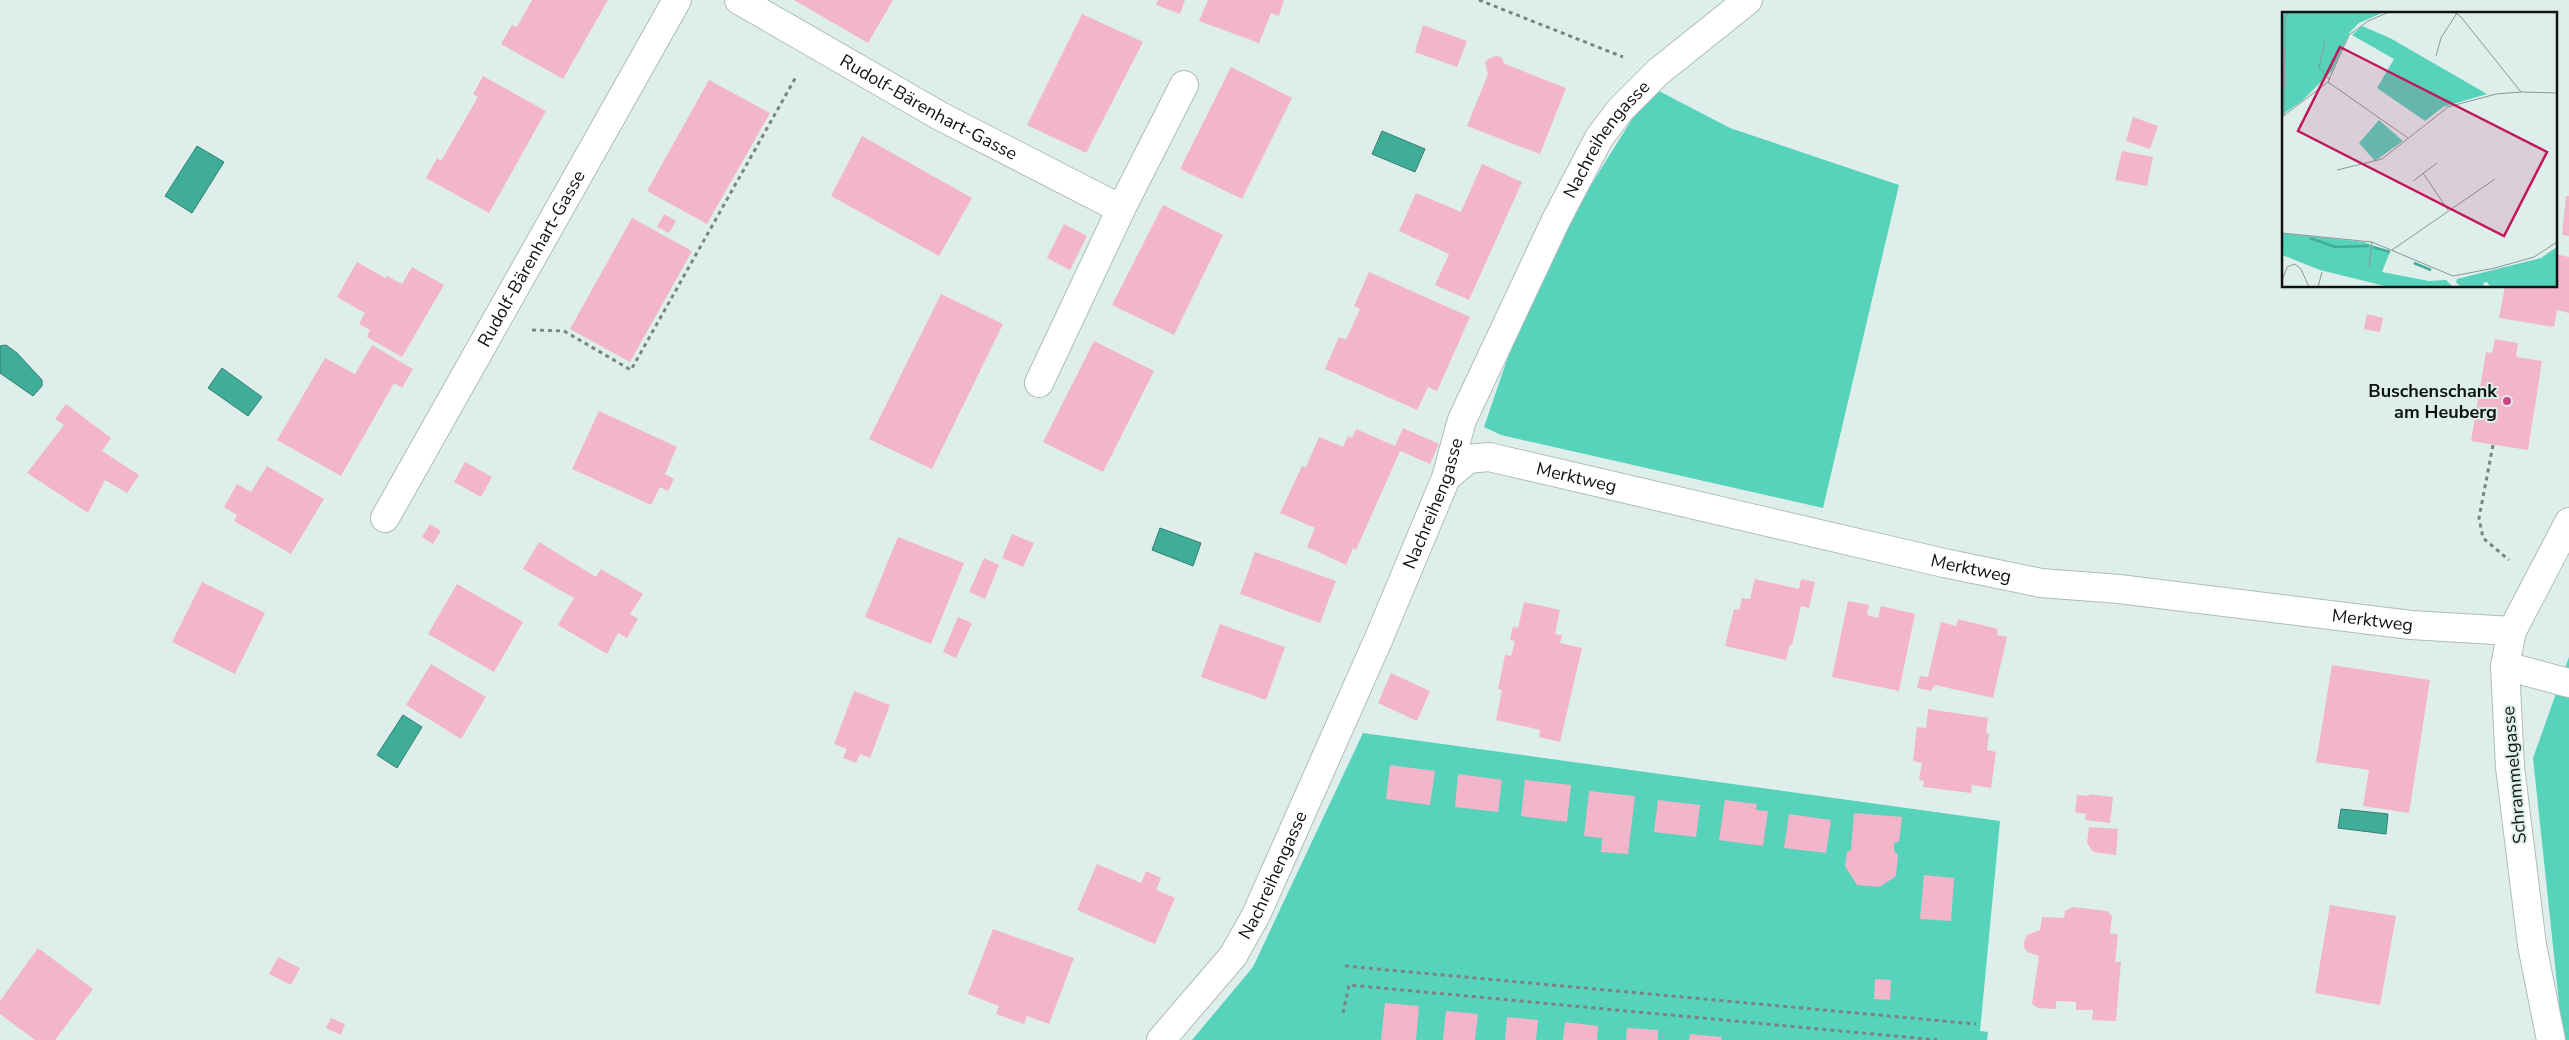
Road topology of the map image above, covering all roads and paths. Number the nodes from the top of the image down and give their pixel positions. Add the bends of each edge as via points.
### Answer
1 (677, 0) edge
2 (739, 0) edge
3 (1479, 0) edge
4 (1748, 0) edge
5 (814, 44) junction
6 (1658, 72) junction
7 (1184, 85) dead end
8 (1121, 209) junction
9 (530, 330) dead end
10 (1039, 383) dead end
11 (2493, 445) dead end
12 (1446, 478) junction
13 (385, 518) dead end
14 (2569, 522) edge
15 (2539, 584) junction
16 (2512, 631) junction
17 (2505, 666) junction
18 (2569, 683) edge
19 (1345, 966) dead end
20 (1343, 1013) dead end
21 (1976, 1024) dead end
22 (1161, 1040) edge
23 (1938, 1040) edge
24 (2551, 1040) edge

1 - 13 street, Rudolf-Bärenhart-Gasse
2 - 5 street, Rudolf-Bärenhart-Gasse
3 - 6 path
4 - 6 street, Nachreihengasse
5 - 8 street, Rudolf-Bärenhart-Gasse via 940,116
5 - 9 path via 631,370 564,331
6 - 12 street, Nachreihengasse via 1620,110 1598,138 1462,420
7 - 8 street
8 - 10 street
11 - 15 path via 2479,518 2483,538
12 - 16 street, Merktweg via 1468,459 1489,457 2041,583 2119,589 2411,625
12 - 22 street, Nachreihengasse via 1256,915 1233,956
14 - 15 street, Schrammelgasse
15 - 16 street, Schrammelgasse
16 - 17 street, Schrammelgasse
17 - 18 street
17 - 24 street, Schrammelgasse via 2510,766 2532,945
19 - 21 path
20 - 23 path via 1349,985

